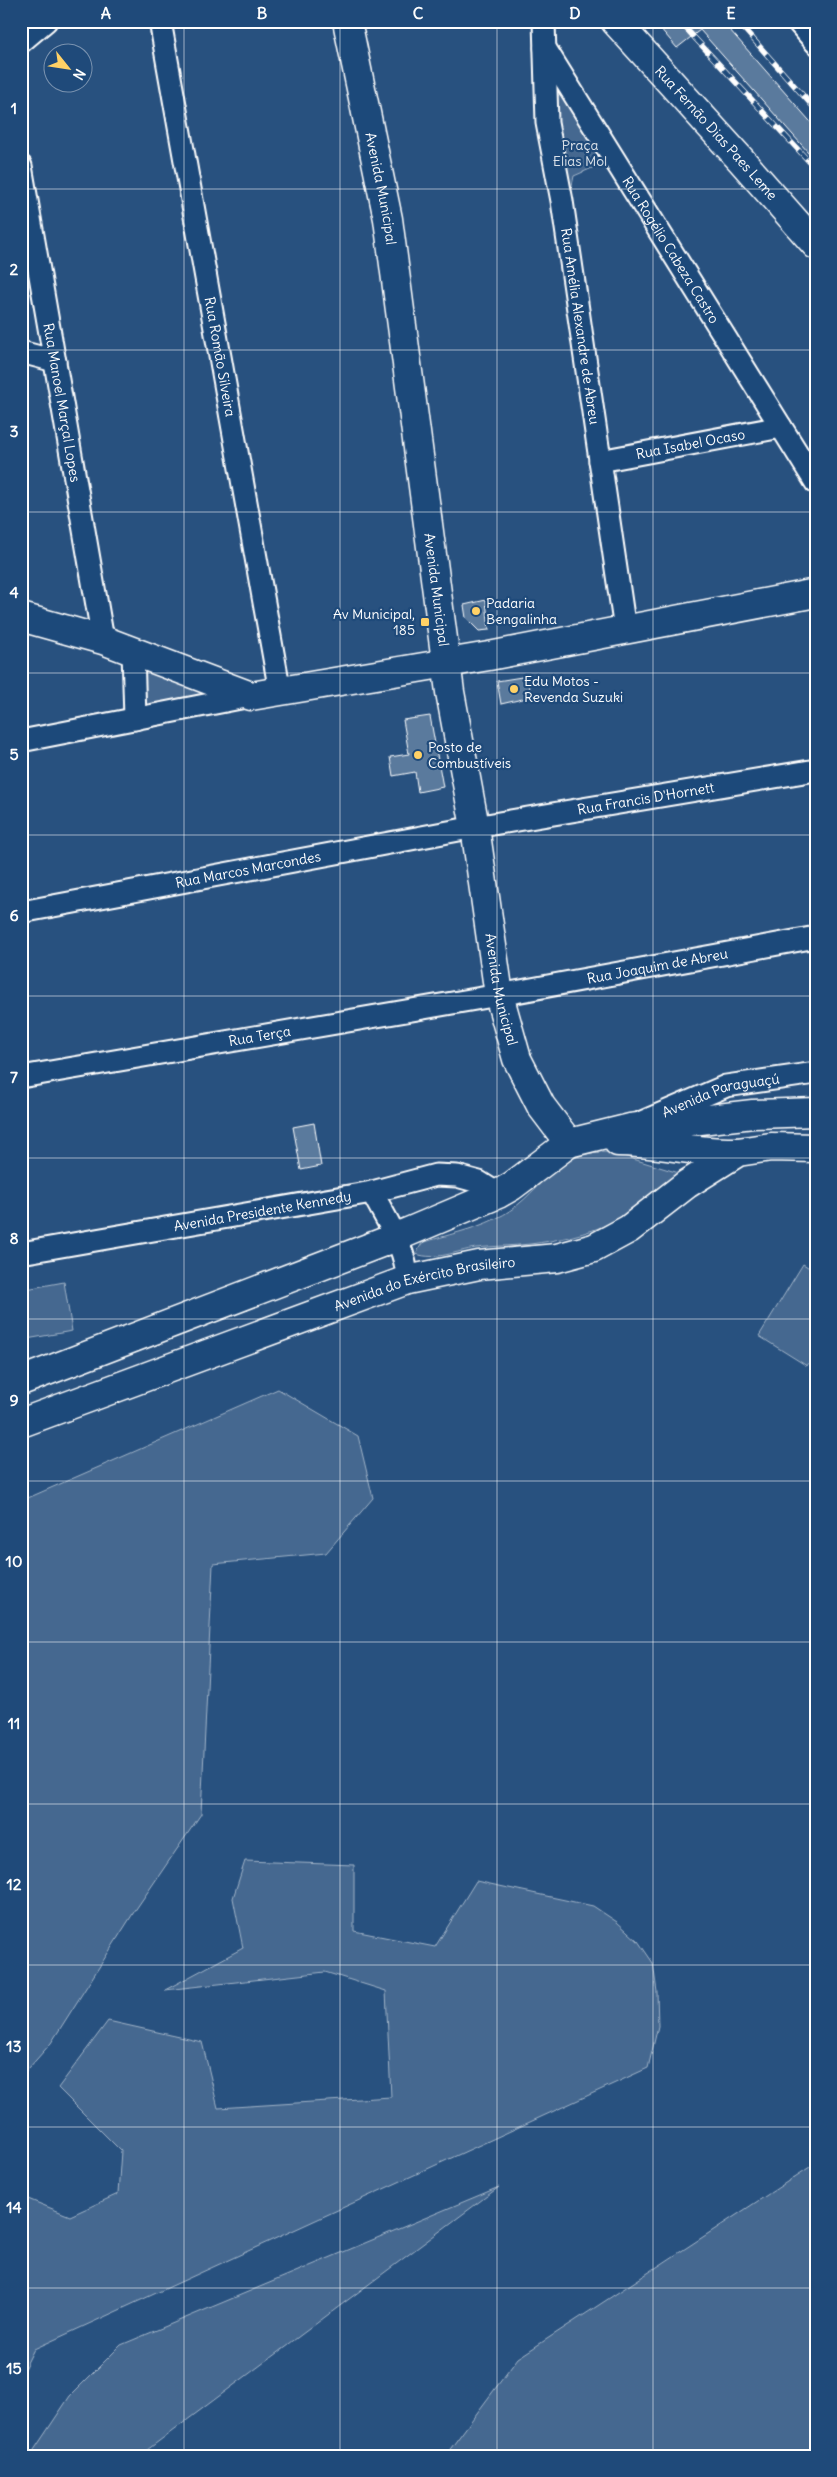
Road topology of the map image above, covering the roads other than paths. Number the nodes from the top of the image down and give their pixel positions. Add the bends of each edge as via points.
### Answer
1 (46, 21) edge
2 (160, 21) edge
3 (347, 21) edge
4 (544, 21) edge
5 (615, 21) edge
6 (796, 21) edge
7 (21, 42) edge
8 (816, 42) edge
9 (544, 46) junction
10 (573, 93) junction
11 (546, 101) junction
12 (21, 166) edge
13 (816, 245) edge
14 (21, 352) edge
15 (55, 361) junction
16 (781, 427) junction
17 (600, 460) junction
18 (816, 483) edge
19 (816, 594) edge
20 (21, 617) edge
21 (625, 630) junction
22 (102, 640) junction
23 (133, 651) junction
24 (447, 661) junction
25 (280, 692) junction
26 (251, 696) junction
27 (135, 718) junction
28 (21, 741) edge
29 (816, 770) edge
30 (475, 827) junction
31 (21, 912) edge
32 (816, 936) edge
33 (499, 995) junction
34 (816, 1073) edge
35 (21, 1077) edge
36 (816, 1112) edge
37 (630, 1128) junction
38 (569, 1143) junction
39 (816, 1148) edge
40 (738, 1152) junction
41 (372, 1192) junction
42 (498, 1194) junction
43 (394, 1238) junction
44 (21, 1252) edge
45 (408, 1280) junction
46 (21, 1381) edge
47 (21, 1423) edge

1 - 7 street
2 - 25 street, Rua Romão Silveira
3 - 24 main road, Avenida Municipal via 388,219
4 - 9 street, Rua Amélia Alexandre de Abreu
5 - 13 main road, Rua Fernão Dias Paes Leme
6 - 8 street
9 - 10 street, Rua Rogélio Cabeza Castro
9 - 11 street, Rua Amélia Alexandre de Abreu
10 - 11 street via 566,85 557,87
10 - 16 street, Rua Rogélio Cabeza Castro
11 - 17 street, Rua Amélia Alexandre de Abreu
12 - 15 street, Rua Manoel Marçal Lopes
14 - 15 street
15 - 22 street, Rua Manoel Marçal Lopes
16 - 17 street, Rua Isabel Ocaso
16 - 18 street, Rua Rogélio Cabeza Castro
17 - 21 street, Rua Amélia Alexandre de Abreu
19 - 21 main road
20 - 22 main road
21 - 24 main road
22 - 23 main road
23 - 26 main road
23 - 27 street
24 - 25 main road
24 - 30 main road, Avenida Municipal
25 - 26 main road
26 - 27 street
27 - 28 street
29 - 30 street, Rua Francis D'Hornett
30 - 31 street, Rua Marcos Marcondes
30 - 33 main road, Avenida Municipal
32 - 33 street, Rua Joaquim de Abreu
33 - 35 street, Rua Terça
33 - 38 main road, Avenida Municipal via 517,1059 541,1106
34 - 37 street, Avenida Paraguaçú via 726,1086
36 - 37 main road via 753,1114
37 - 38 main road
38 - 40 main road via 638,1142 700,1152
38 - 42 main road
39 - 40 main road, Avenida do Exército Brasileiro via 771,1147
40 - 45 main road, Avenida do Exército Brasileiro via 692,1180 629,1229 594,1248 557,1258 479,1265
41 - 42 street, Avenida Presidente Kennedy via 436,1175 479,1182
41 - 43 street
41 - 44 street, Avenida Presidente Kennedy
42 - 43 main road
43 - 45 street via 403,1252
43 - 46 main road
45 - 47 main road, Avenida do Exército Brasileiro

